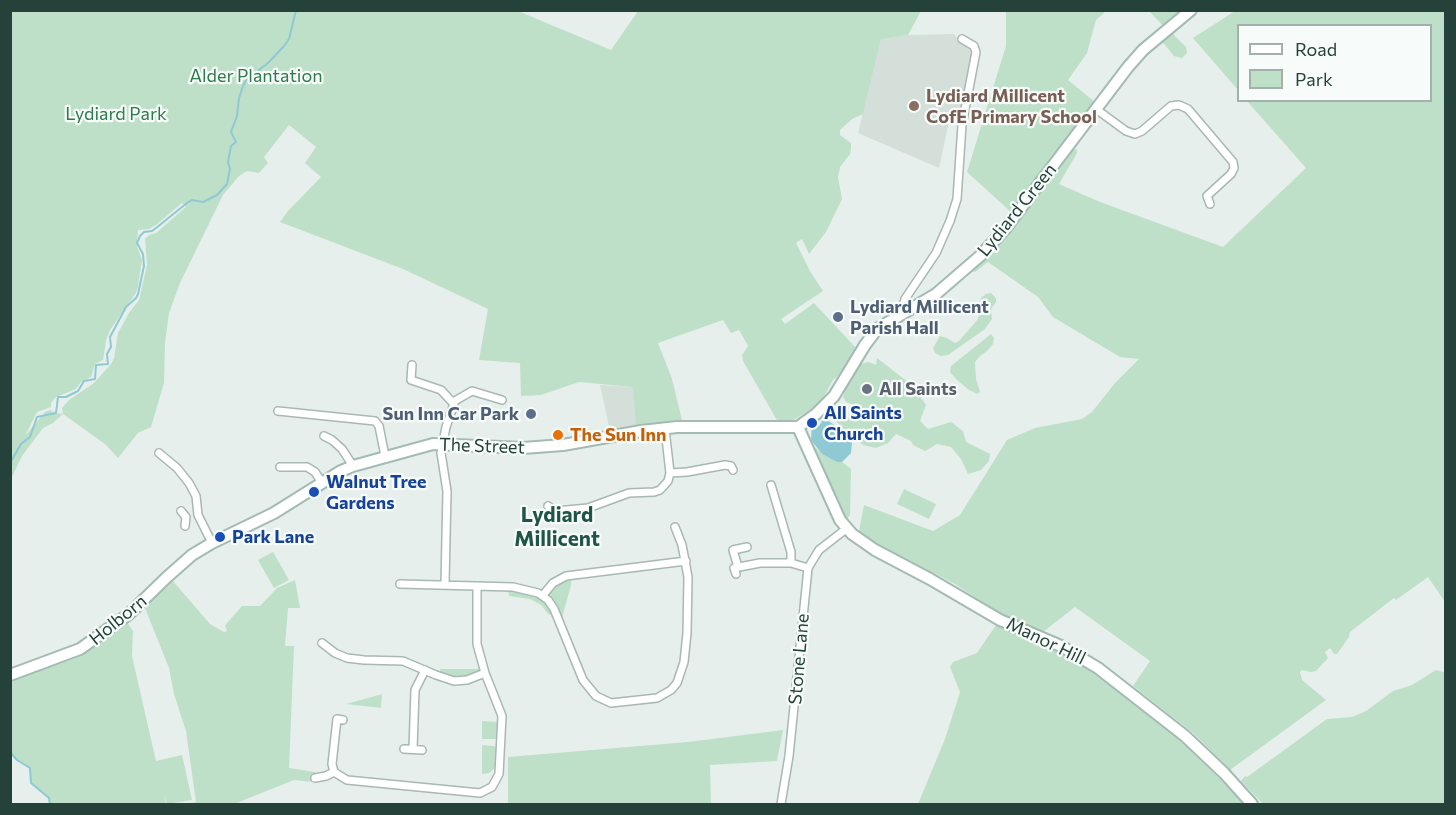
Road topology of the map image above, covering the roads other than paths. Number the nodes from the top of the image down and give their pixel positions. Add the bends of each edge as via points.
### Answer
1 (1191, 10) edge
2 (962, 39) dead end
3 (1096, 109) junction
4 (1206, 198) dead end
5 (906, 313) junction
6 (412, 365) dead end
7 (502, 400) dead end
8 (453, 402) junction
9 (278, 411) dead end
10 (798, 427) junction
11 (665, 429) junction
12 (324, 436) dead end
13 (442, 443) junction
14 (159, 453) dead end
15 (385, 456) junction
16 (353, 466) junction
17 (280, 467) dead end
18 (733, 470) dead end
19 (670, 473) junction
20 (322, 483) junction
21 (771, 485) dead end
22 (198, 515) junction
23 (546, 516) dead end
24 (185, 526) dead end
25 (675, 526) dead end
26 (846, 529) junction
27 (212, 543) junction
28 (747, 547) dead end
29 (686, 561) junction
30 (791, 563) junction
31 (808, 568) junction
32 (400, 584) dead end
33 (445, 584) junction
34 (477, 586) junction
35 (543, 595) junction
36 (322, 643) dead end
37 (425, 670) junction
38 (485, 673) junction
39 (10, 675) edge
40 (336, 719) dead end
41 (404, 749) dead end
42 (413, 749) junction
43 (422, 750) dead end
44 (334, 772) junction
45 (315, 778) dead end
46 (781, 804) edge
47 (1252, 804) edge

1 - 3 street, Lydiard Green via 1143,50
2 - 5 street via 974,46 976,52 962,125 957,199 932,261 905,298
3 - 4 street via 1135,134 1178,101 1233,162 1231,174
3 - 5 street, Lydiard Green via 993,243 955,280
5 - 10 street, Lydiard Green via 873,334 834,396
6 - 8 street via 411,380 441,390
7 - 8 street via 472,391
8 - 13 street
9 - 15 street via 375,421 380,426
10 - 11 street, The Street
10 - 26 street
11 - 13 street, The Street via 523,448
11 - 19 street
12 - 16 street via 342,449
13 - 15 street, The Street
13 - 33 street via 447,498
14 - 22 street via 189,483 196,496
15 - 16 street, The Street
16 - 20 street, The Street
17 - 20 street via 307,467
18 - 19 street via 725,465
19 - 23 street via 666,485 657,492 629,493 592,507 559,512 550,508
20 - 27 street, The Street via 274,513
21 - 30 street
22 - 24 street via 184,514
22 - 27 street
25 - 29 street
26 - 31 street via 819,550
26 - 47 street, Manor Hill via 875,550 996,617 1061,646 1098,668 1185,736
27 - 39 street, Holborn via 178,567 129,614 80,649
28 - 30 street via 733,550 737,570 760,563
29 - 35 street via 566,576
29 - 35 street via 689,599 684,662 677,683 657,699 611,703 596,696 583,680 554,609
30 - 31 street
31 - 46 street, Stone Lane
32 - 33 street
33 - 34 street
34 - 35 street via 513,587
34 - 38 street via 476,638
36 - 37 street via 347,658 403,661
37 - 38 street via 454,681
37 - 42 street via 415,690
38 - 44 street via 502,716 500,771 487,791 354,782
40 - 44 street
41 - 42 street
42 - 43 street
44 - 45 street

